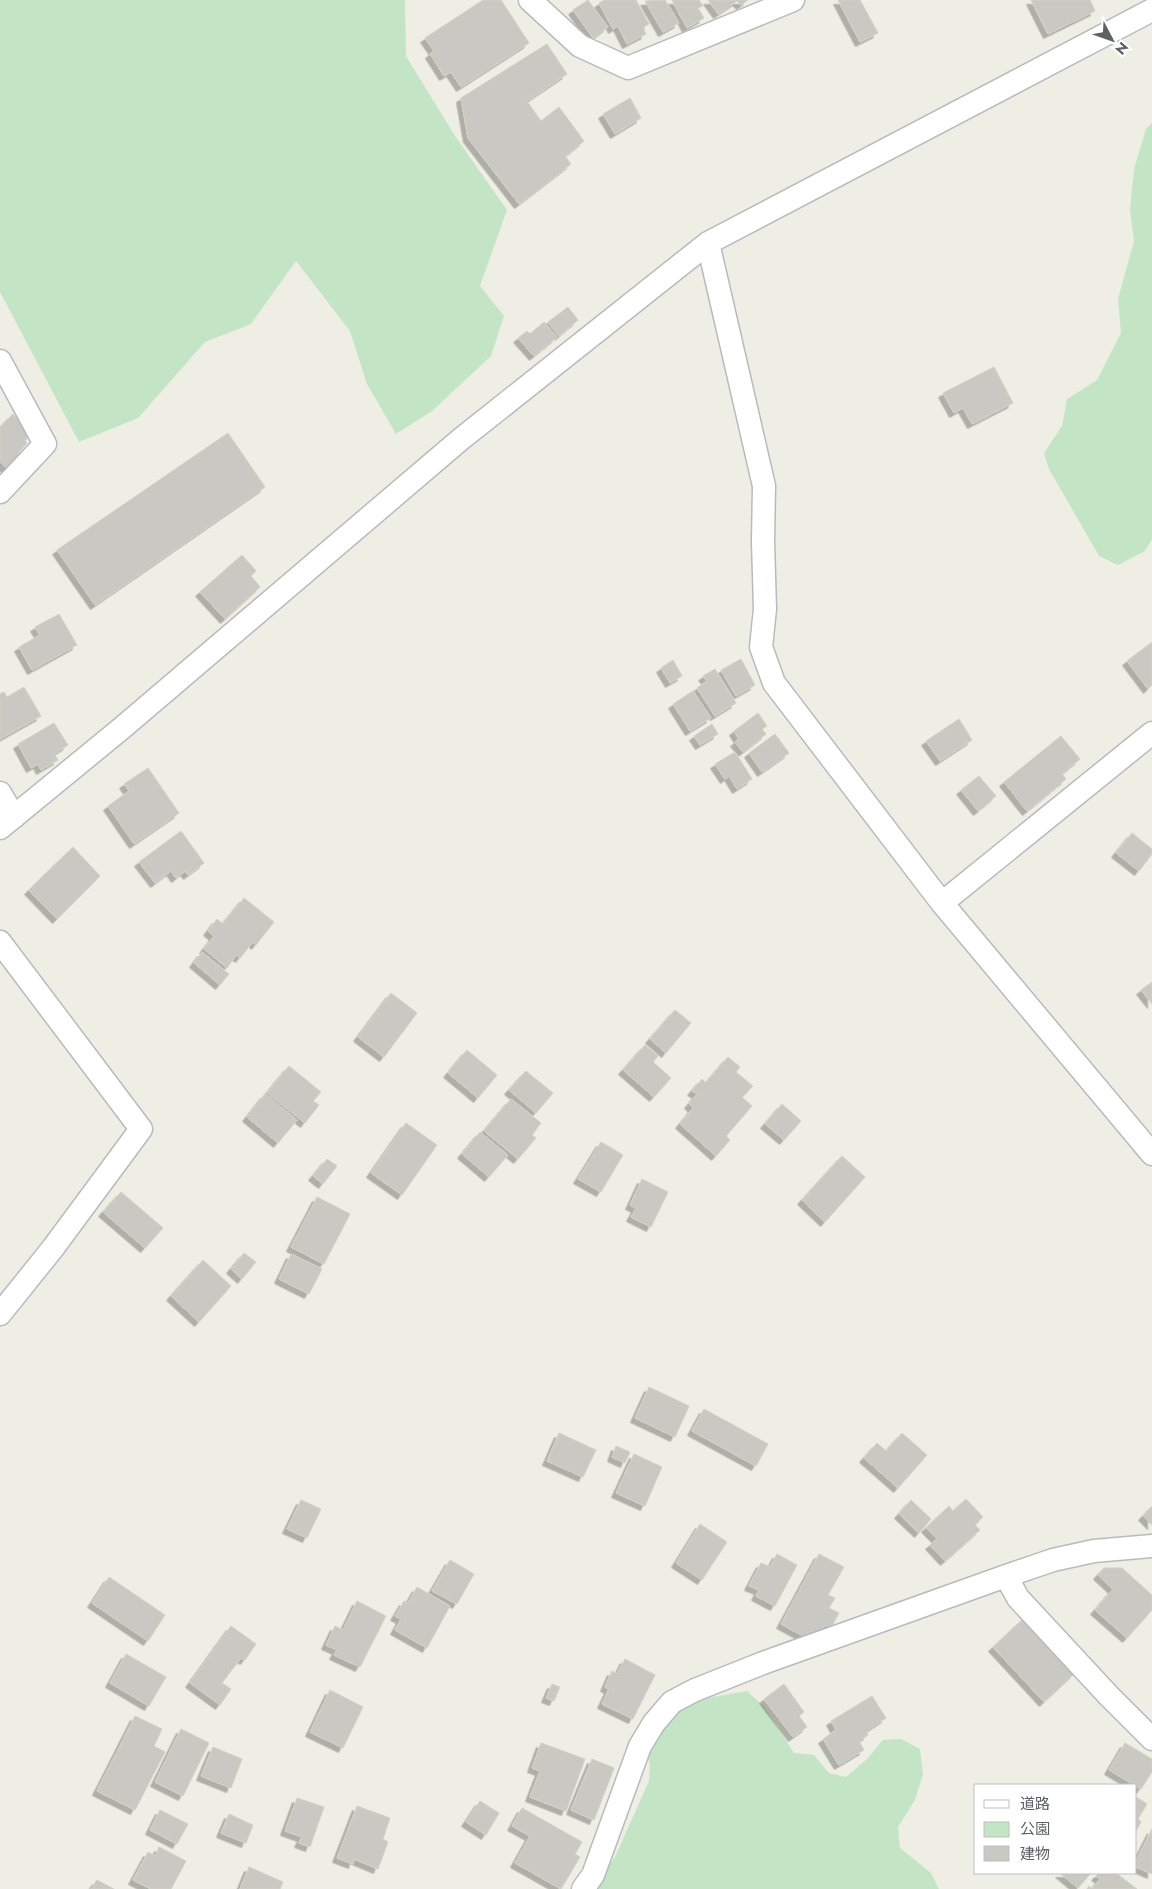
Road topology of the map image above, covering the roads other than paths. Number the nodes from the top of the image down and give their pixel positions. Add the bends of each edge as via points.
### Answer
1 (530, 0) edge
2 (785, 1) edge
3 (1152, 10) edge
4 (708, 243) junction
5 (0, 361) edge
6 (0, 492) edge
7 (1152, 733) edge
8 (0, 792) edge
9 (7, 823) edge
10 (942, 903) junction
11 (0, 942) edge
12 (1152, 1154) edge
13 (0, 1314) edge
14 (1152, 1546) edge
15 (1006, 1576) junction
16 (1152, 1739) edge
17 (583, 1889) edge

1 - 2 street via 580,46 628,68
3 - 4 street
4 - 9 street via 461,439
4 - 10 street via 764,486 765,609 761,647 774,683
5 - 6 street via 44,444
7 - 10 street
8 - 9 street
10 - 12 street
11 - 13 street via 140,1128 53,1248
14 - 15 street via 1094,1551 1053,1560
15 - 16 street via 1018,1598
15 - 17 street via 763,1663 672,1702 640,1746 593,1875

